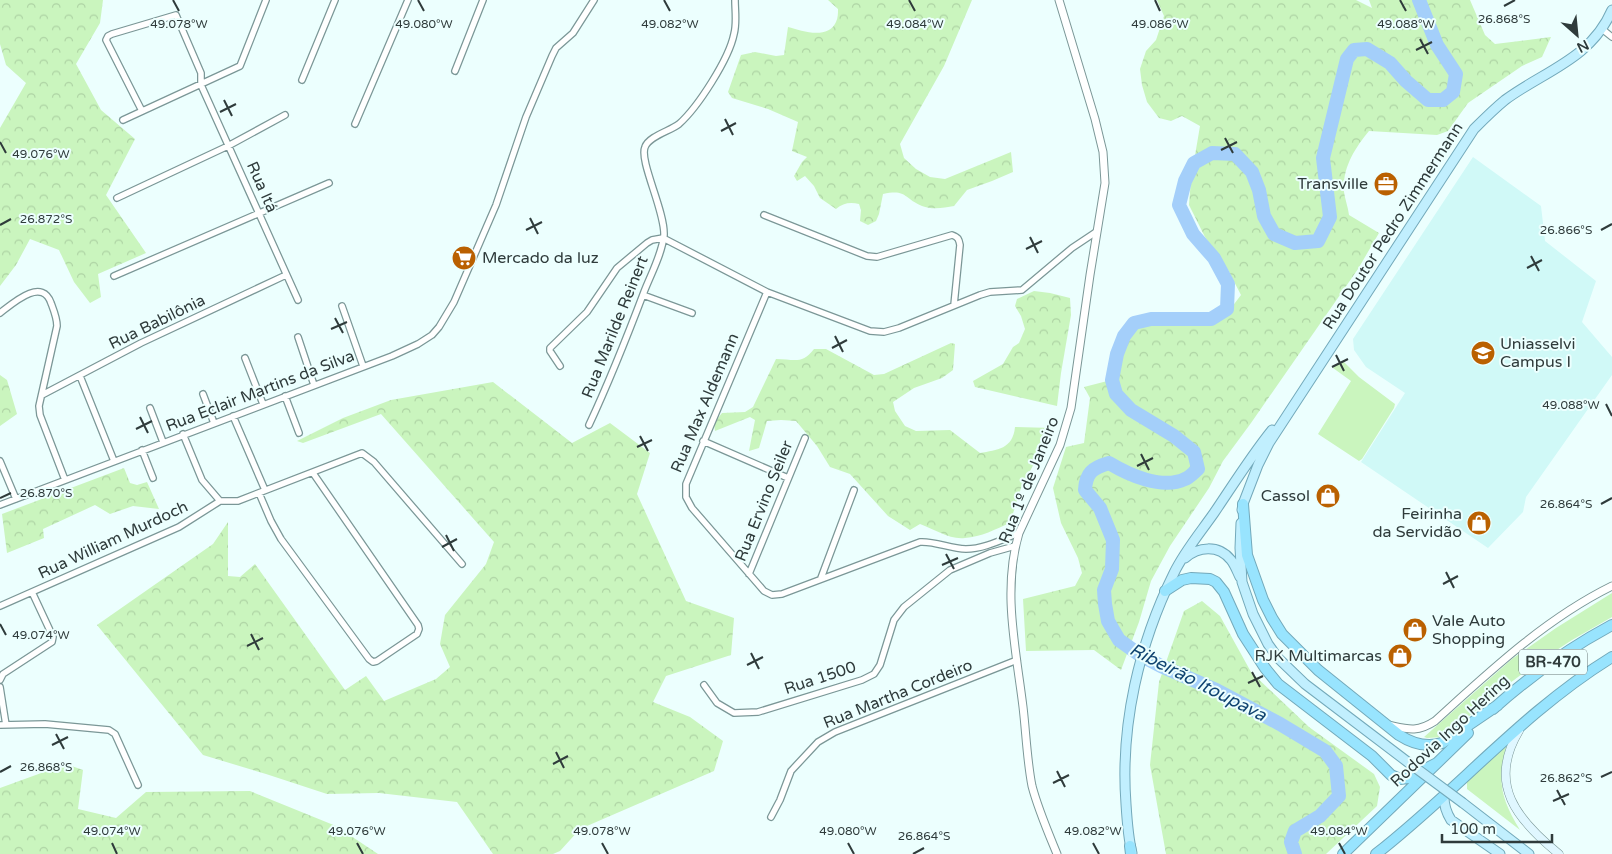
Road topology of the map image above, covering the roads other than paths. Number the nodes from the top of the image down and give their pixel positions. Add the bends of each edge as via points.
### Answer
1 (266, 0) edge
2 (335, 0) edge
3 (408, 0) edge
4 (483, 0) edge
5 (594, 0) edge
6 (734, 0) edge
7 (1059, 0) edge
8 (1612, 10) edge
9 (1602, 29) junction
10 (1612, 37) edge
11 (455, 71) dead end
12 (302, 80) dead end
13 (201, 84) junction
14 (142, 111) junction
15 (285, 115) dead end
16 (123, 120) dead end
17 (355, 124) dead end
18 (228, 146) junction
19 (328, 183) dead end
20 (117, 198) dead end
21 (259, 213) junction
22 (764, 216) dead end
23 (1096, 232) junction
24 (663, 238) junction
25 (286, 275) junction
26 (114, 276) dead end
27 (766, 292) junction
28 (643, 296) junction
29 (298, 300) dead end
30 (954, 304) junction
31 (342, 306) dead end
32 (0, 313) edge
33 (692, 313) dead end
34 (298, 337) dead end
35 (245, 358) dead end
36 (363, 366) junction
37 (560, 366) dead end
38 (80, 376) junction
39 (314, 385) junction
40 (203, 394) dead end
41 (42, 395) junction
42 (1301, 395) junction
43 (285, 396) junction
44 (263, 404) junction
45 (150, 408) dead end
46 (233, 416) junction
47 (214, 423) junction
48 (589, 426) dead end
49 (299, 433) dead end
50 (183, 434) junction
51 (805, 438) dead end
52 (703, 441) junction
53 (163, 442) junction
54 (142, 450) junction
55 (0, 461) edge
56 (114, 461) junction
57 (313, 473) junction
58 (153, 478) dead end
59 (788, 478) junction
60 (65, 480) junction
61 (854, 490) dead end
62 (262, 492) junction
63 (16, 499) junction
64 (220, 500) junction
65 (1243, 504) junction
66 (0, 505) edge
67 (1019, 533) junction
68 (1015, 546) junction
69 (1180, 563) junction
70 (462, 564) dead end
71 (750, 574) junction
72 (821, 578) junction
73 (1242, 582) junction
74 (1612, 586) edge
75 (32, 592) junction
76 (1166, 592) junction
77 (0, 606) edge
78 (1612, 625) edge
79 (1612, 657) edge
80 (1017, 660) junction
81 (0, 680) edge
82 (704, 686) dead end
83 (0, 687) edge
84 (1498, 705) junction
85 (3, 725) edge
86 (1388, 725) junction
87 (1521, 725) junction
88 (1437, 762) junction
89 (138, 785) dead end
90 (1444, 797) junction
91 (771, 817) dead end
92 (1131, 851) edge
93 (1057, 854) edge
94 (1343, 854) edge
95 (1376, 854) edge
96 (1500, 854) edge
97 (1529, 854) edge
98 (1559, 854) edge

1 - 13 street via 240,66
2 - 12 street
3 - 17 street
4 - 11 street
5 - 36 street, Rua Eclair Martins da Silva via 573,33 556,48 543,74 496,205 454,302 439,327 418,344
6 - 24 street via 734,34 717,71 696,105 678,125 650,140 644,150 662,213
7 - 23 street, Rua 1º de Janeiro via 1103,152 1105,183
8 - 9 main road, Rua Doutor Pedro Zimmermann
9 - 10 street
9 - 42 main road, Rua Doutor Pedro Zimmermann via 1584,50 1506,100 1474,129
13 - 14 street
13 - 14 street, Rua Itá via 201,73 176,14 112,34 106,40
13 - 18 street, Rua Itá
14 - 16 street
15 - 18 street
18 - 20 street
18 - 21 street, Rua Itá
19 - 21 street
21 - 25 street, Rua Itá
21 - 26 street
22 - 30 street via 867,256 896,253 956,237 960,245
23 - 30 street via 1022,290 990,292
23 - 67 street, Rua 1º de Janeiro via 1071,408 1060,445
24 - 27 street
24 - 28 street, Rua Marilde Reinert
24 - 37 street via 647,243 617,268 587,312 550,348
25 - 29 street, Rua Itá
25 - 38 street, Rua Babilônia via 141,343
27 - 30 street via 870,331 884,332
27 - 52 street, Rua Max Aldemann
28 - 33 street
28 - 48 street, Rua Marilde Reinert
31 - 36 street
32 - 41 street via 26,294 44,292 50,299 57,326
34 - 39 street
35 - 44 street
36 - 39 street, Rua Eclair Martins da Silva
38 - 41 street, Rua Babilônia
38 - 56 street
39 - 43 street, Rua Eclair Martins da Silva
40 - 47 street
41 - 60 street via 40,415
42 - 65 main road, Rua Doutor Pedro Zimmermann via 1269,443
42 - 69 main road, Rua Doutor Pedro Zimmermann via 1264,440
43 - 44 street, Rua Eclair Martins da Silva
43 - 49 street
44 - 46 street, Rua Eclair Martins da Silva
45 - 53 street
46 - 47 street, Rua Eclair Martins da Silva
46 - 62 street
47 - 50 street, Rua Eclair Martins da Silva
50 - 53 street, Rua Eclair Martins da Silva
50 - 64 street via 202,480
51 - 59 street, Rua Ervino Seiler
52 - 59 street
52 - 71 street, Rua Max Aldemann via 686,484 686,497
53 - 54 street, Rua Eclair Martins da Silva
54 - 56 street, Rua Eclair Martins da Silva
54 - 58 street
55 - 63 street
56 - 60 street, Rua Eclair Martins da Silva
57 - 62 street
57 - 62 street via 418,625 417,634 377,661 369,659 281,539 271,521
57 - 70 street via 362,452
59 - 71 street, Rua Ervino Seiler
60 - 63 street, Rua Eclair Martins da Silva
61 - 72 street
62 - 64 street via 238,501
63 - 66 street, Rua Eclair Martins da Silva
64 - 75 street, Rua William Murdoch via 179,528
65 - 73 main road, Rua Doutor Pedro Zimmermann via 1240,541
65 - 86 highway via 1247,555 1256,584 1282,634 1304,657
67 - 68 street, Rua 1º de Janeiro
67 - 72 street, Rua Max Aldemann via 966,549 920,542
68 - 80 street, Rua 1º de Janeiro via 1010,608
68 - 82 street, Rua 1500 via 950,570 904,606 894,620 880,666 874,674 862,680 758,712 734,713 717,703
69 - 73 main road via 1203,549 1217,550 1232,560
69 - 76 main road, Rua Doutor Pedro Zimmermann
71 - 72 street, Rua Max Aldemann via 764,591 772,595
73 - 97 main road, Rua Doutor Pedro Zimmermann, bridge via 1268,644 1284,665
74 - 86 street via 1552,622 1427,727 1409,730
75 - 77 street, Rua William Murdoch
75 - 81 street via 52,642 3,674
76 - 88 highway via 1191,578 1216,582 1243,634 1278,684 1372,756 1391,775 1408,778
76 - 92 main road, Rua Doutor Pedro Zimmermann via 1148,638 1133,694 1126,740 1124,787
78 - 84 highway, Rodovia Ingo Hering / BR-470 via 1539,672
79 - 87 highway via 1576,680
80 - 91 street, Rua Martha Cordeiro via 835,732 818,742 791,771
80 - 93 street, Rua 1º de Janeiro via 1032,785
83 - 85 street
84 - 86 highway via 1433,746 1406,740
84 - 88 highway, Rodovia Ingo Hering / BR-470
85 - 89 street via 45,724 109,730 115,734
87 - 90 highway
87 - 98 main road via 1506,761 1508,793 1524,821
88 - 94 highway, Rodovia Ingo Hering / BR-470
90 - 95 highway
90 - 96 main road via 1446,813 1451,820

